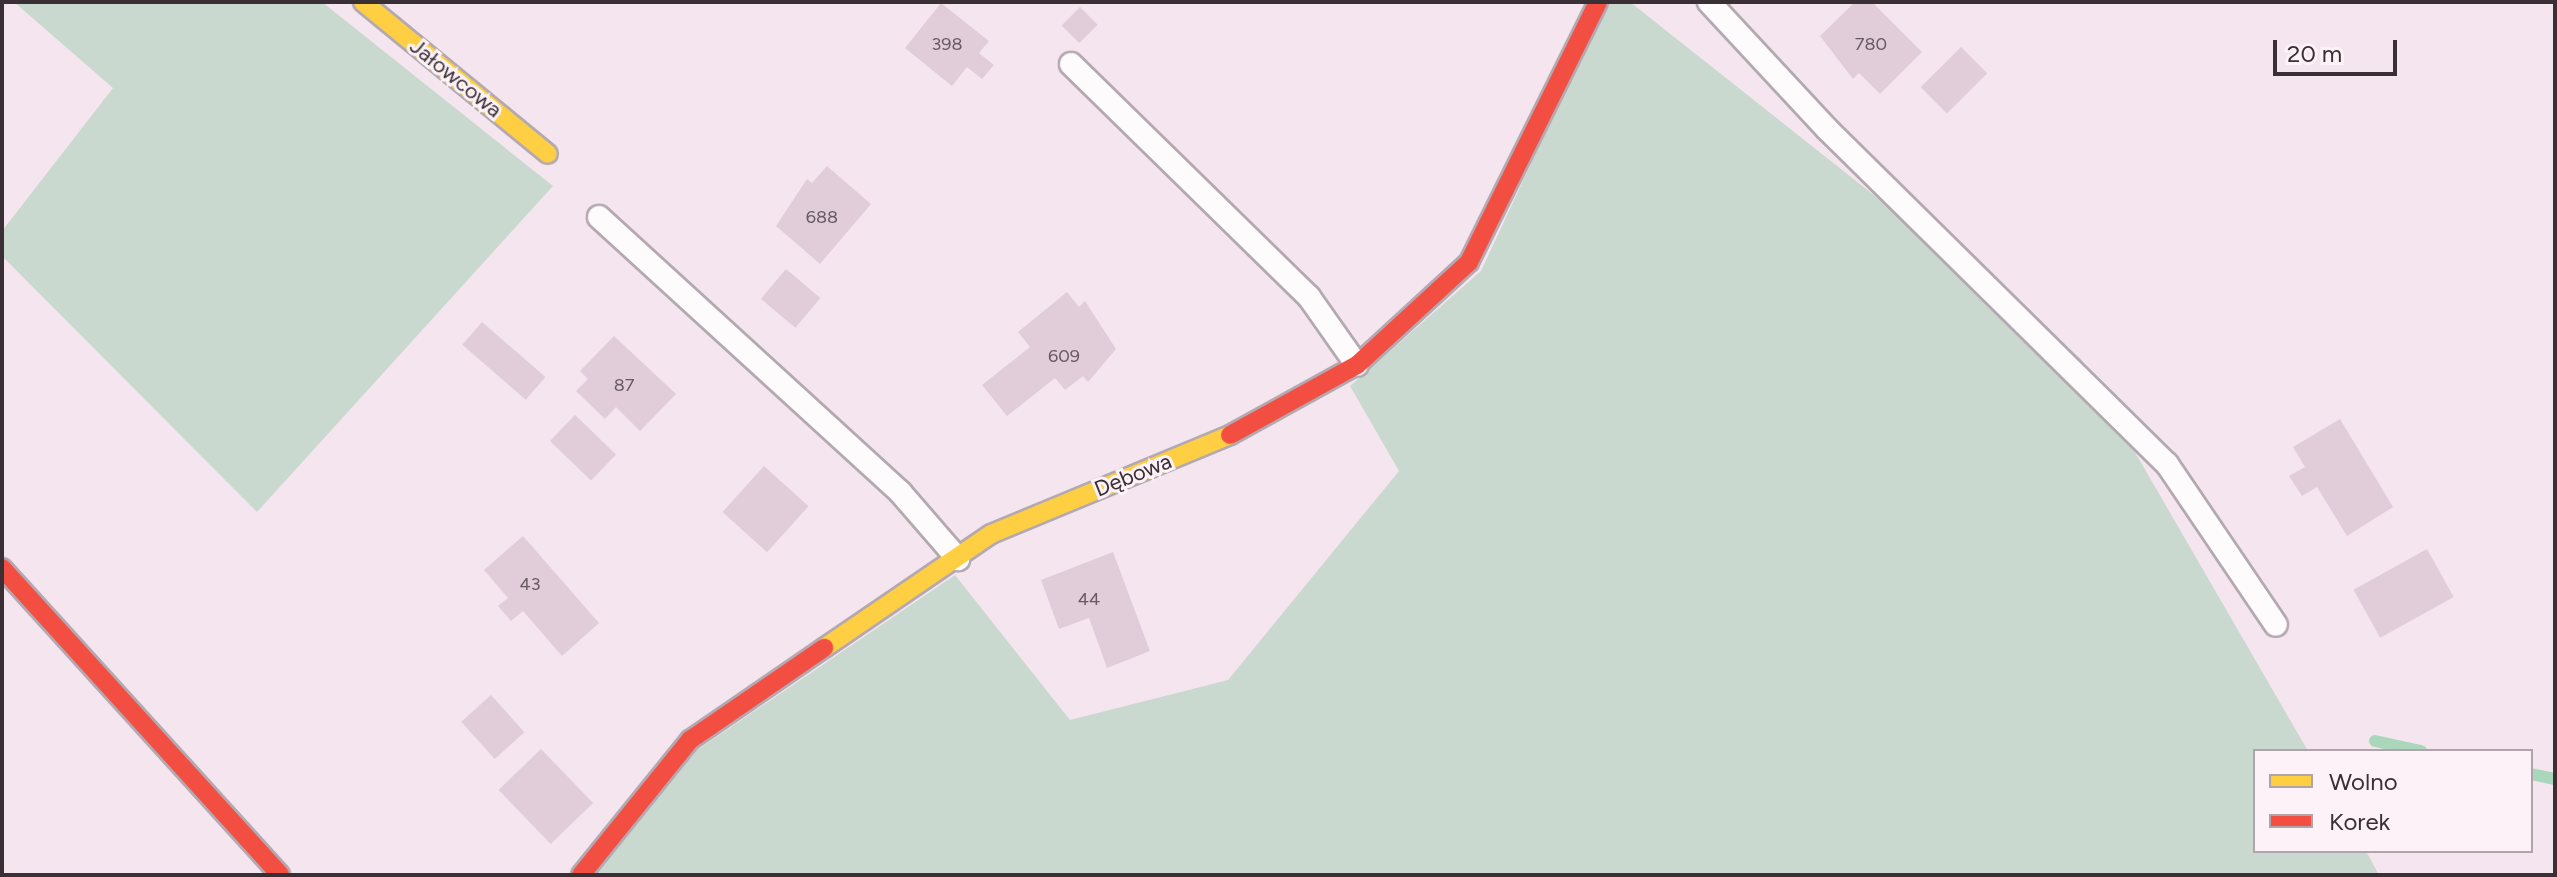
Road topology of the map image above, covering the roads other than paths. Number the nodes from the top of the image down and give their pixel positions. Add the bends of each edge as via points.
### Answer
1 (363, 2) edge
2 (1598, 2) edge
3 (1709, 2) edge
4 (1071, 64) dead end
5 (548, 154) dead end
6 (599, 217) dead end
7 (1357, 365) junction
8 (958, 559) junction
9 (2, 568) edge
10 (2276, 625) dead end
11 (280, 875) edge
12 (581, 875) edge

1 - 5 street, Jałowcowa
2 - 7 street, Dębowa via 1469,262
3 - 10 lane via 1827,129 2167,464
4 - 7 lane via 1309,297
6 - 8 lane via 867,461
7 - 8 street, Dębowa via 1257,424 991,534
8 - 12 street, Dębowa via 690,740
9 - 11 street

